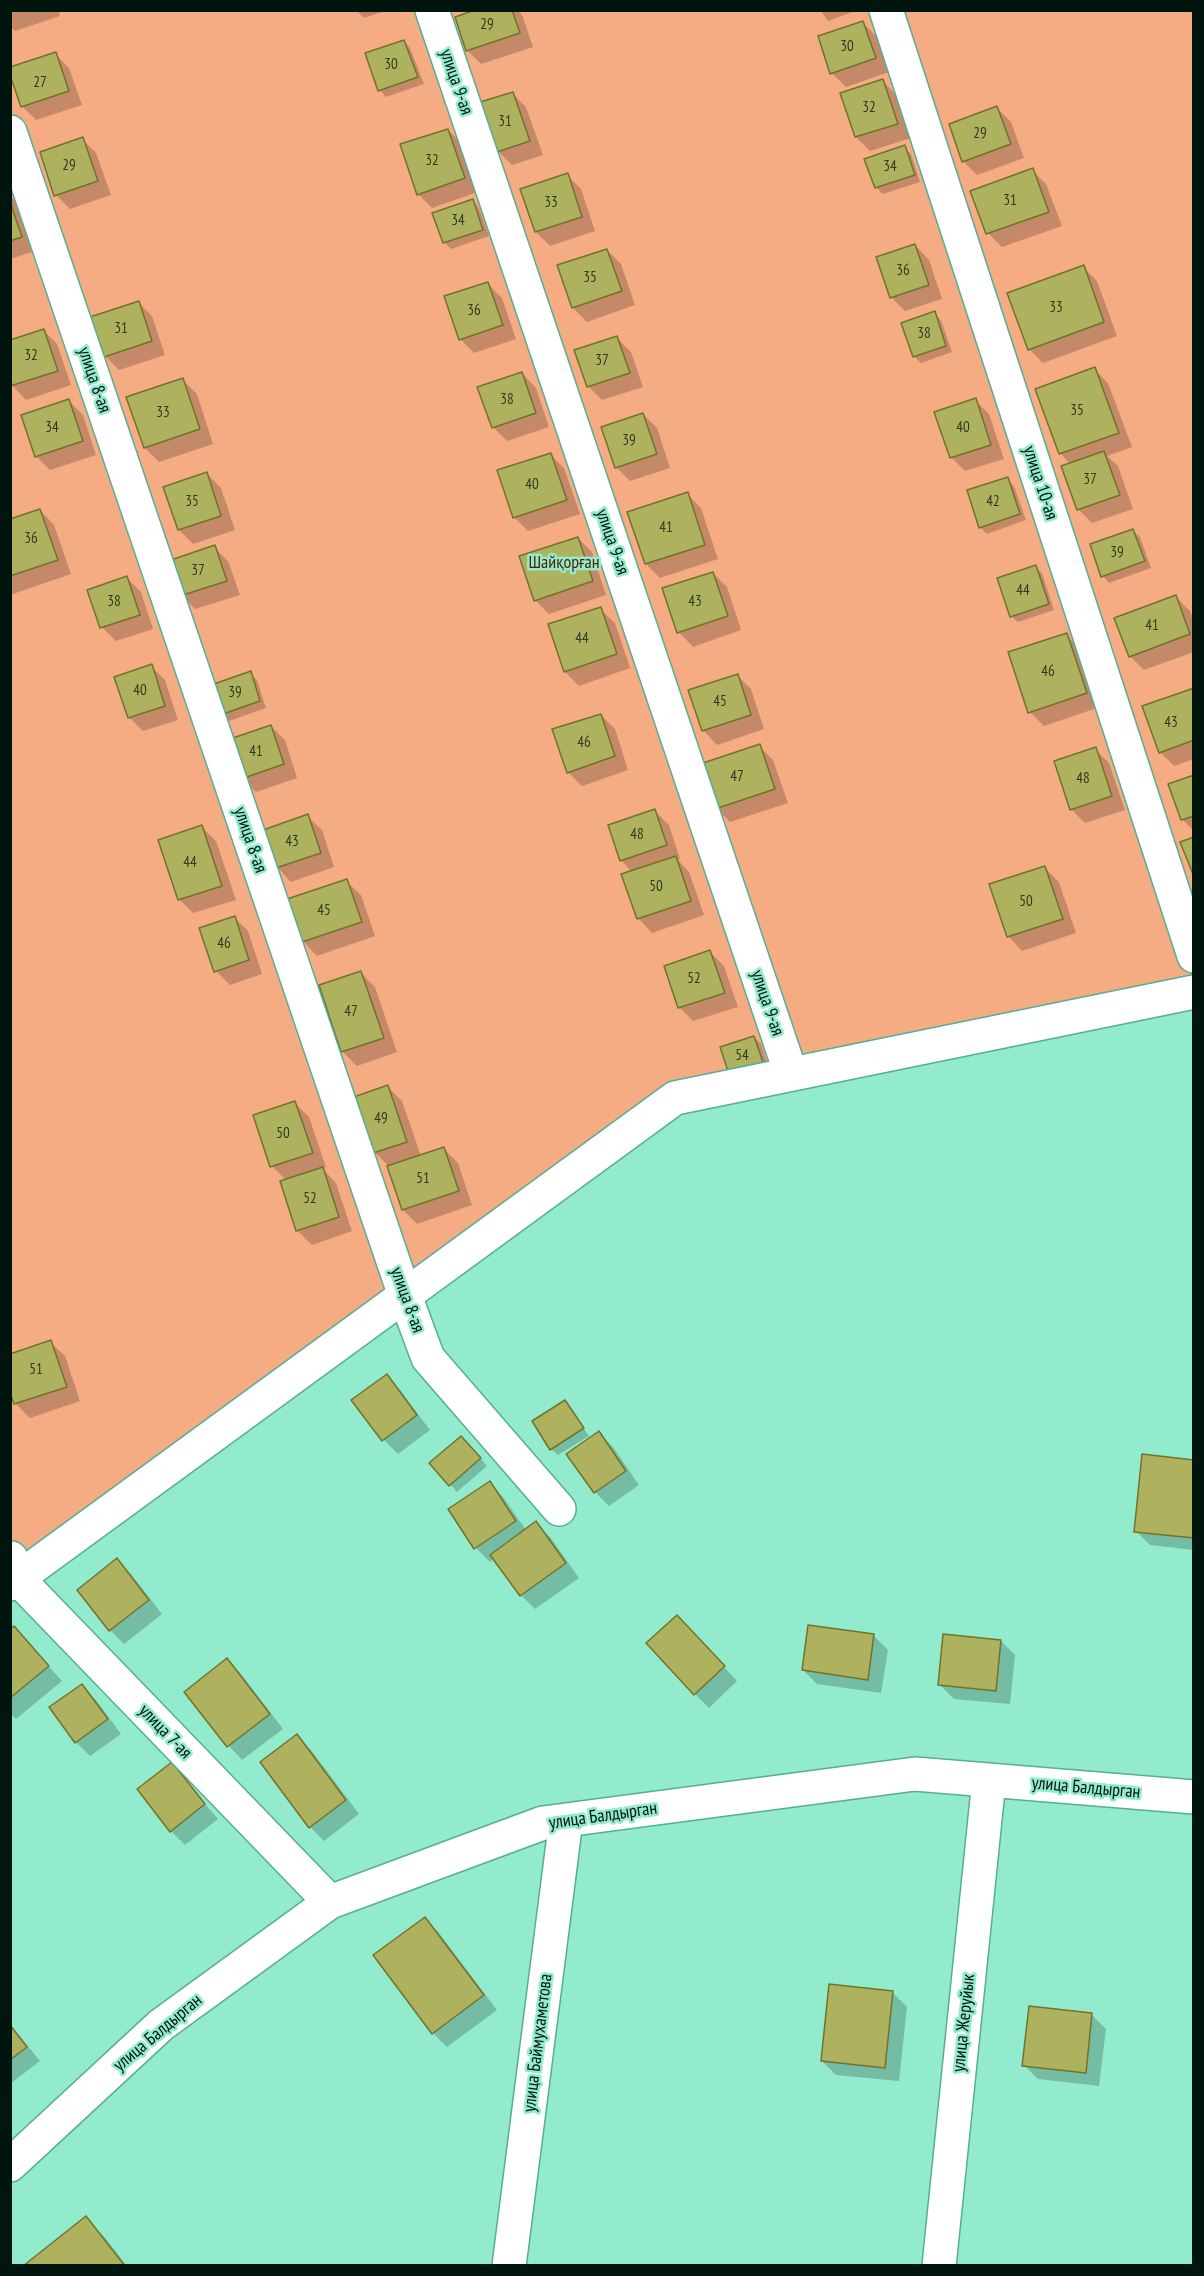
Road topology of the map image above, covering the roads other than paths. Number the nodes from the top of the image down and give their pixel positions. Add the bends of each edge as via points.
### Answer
1 (432, 10) edge
2 (886, 10) edge
3 (10, 132) edge
4 (1194, 956) edge
5 (1194, 992) edge
6 (791, 1074) junction
7 (405, 1296) junction
8 (559, 1509) dead end
9 (13, 1573) edge
10 (989, 1780) junction
11 (1194, 1797) edge
12 (567, 1820) junction
13 (330, 1902) junction
14 (10, 2165) edge
15 (509, 2265) edge
16 (939, 2265) edge

1 - 6 street, улица 9-ая
2 - 4 street, улица 10-ая
3 - 7 street, улица 8-ая
5 - 6 street
6 - 7 street via 675,1098
7 - 8 street, улица 8-ая via 428,1358
7 - 9 street
9 - 13 street, улица 7-ая
10 - 11 street, улица Балдырган
10 - 12 street, улица Балдырган via 915,1774
10 - 16 street, улица Жеруйык
12 - 13 street, улица Балдырган via 543,1823
12 - 15 street, улица Баймухаметова
13 - 14 street, улица Балдырган via 161,2025

